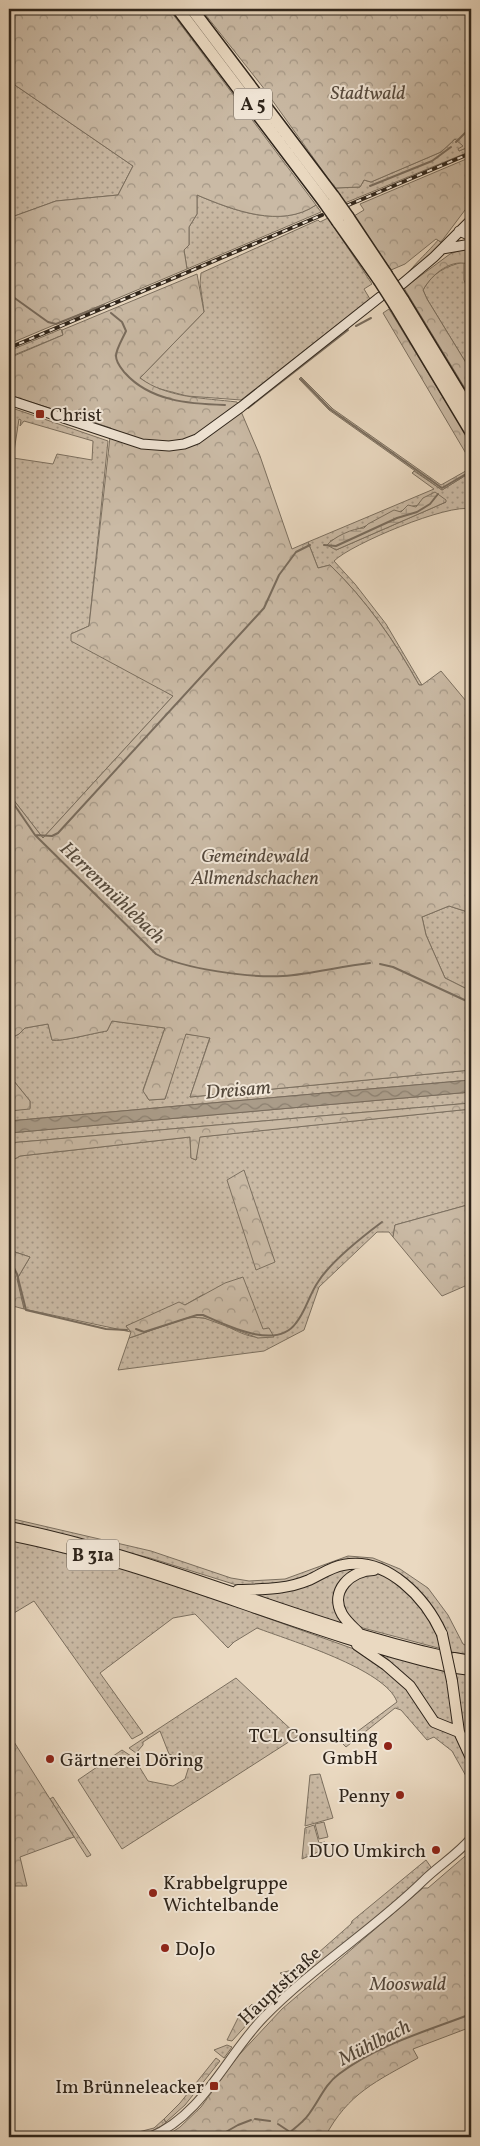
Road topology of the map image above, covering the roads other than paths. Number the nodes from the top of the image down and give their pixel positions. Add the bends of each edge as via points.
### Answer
1 (178, 9) edge
2 (192, 9) edge
3 (329, 199) junction
4 (471, 212) edge
5 (471, 220) edge
6 (459, 231) junction
7 (471, 241) edge
8 (442, 249) junction
9 (402, 284) dead end
10 (380, 297) dead end
11 (399, 302) junction
12 (9, 400) edge
13 (471, 412) edge
14 (471, 432) edge
15 (9, 1527) edge
16 (9, 1535) edge
17 (380, 1570) junction
18 (229, 1590) junction
19 (360, 1634) junction
20 (350, 1640) junction
21 (471, 1661) edge
22 (449, 1662) junction
23 (471, 1670) edge
24 (459, 1732) junction
25 (471, 1758) edge
26 (471, 1838) edge
27 (471, 1844) edge
28 (419, 1886) junction
29 (150, 2137) edge

1 - 3 highway, A 5
2 - 3 highway, A 5
3 - 11 highway, A 5, bridge
4 - 6 main road
5 - 6 main road
6 - 7 main road via 462,239
6 - 8 main road
7 - 8 main road
8 - 9 main road
10 - 12 main road via 241,407 197,439 184,444 142,444
11 - 13 highway, A 5
11 - 14 highway, A 5
15 - 18 highway, B 31a via 104,1550
16 - 20 highway, B 31a via 117,1561
17 - 18 highway via 344,1564 287,1587
17 - 19 highway via 357,1573 340,1590 341,1613
17 - 24 highway, bridge via 401,1582 435,1619 442,1634 452,1681
18 - 19 highway, B 31a
19 - 22 highway, B 31a
20 - 22 highway, B 31a
20 - 24 highway via 399,1675 421,1700 434,1722
21 - 22 highway, B 31a
22 - 23 highway, B 31a
24 - 25 highway
26 - 28 street, Hauptstraße
27 - 28 street, Hauptstraße
28 - 29 street, Hauptstraße via 265,2016 184,2115

